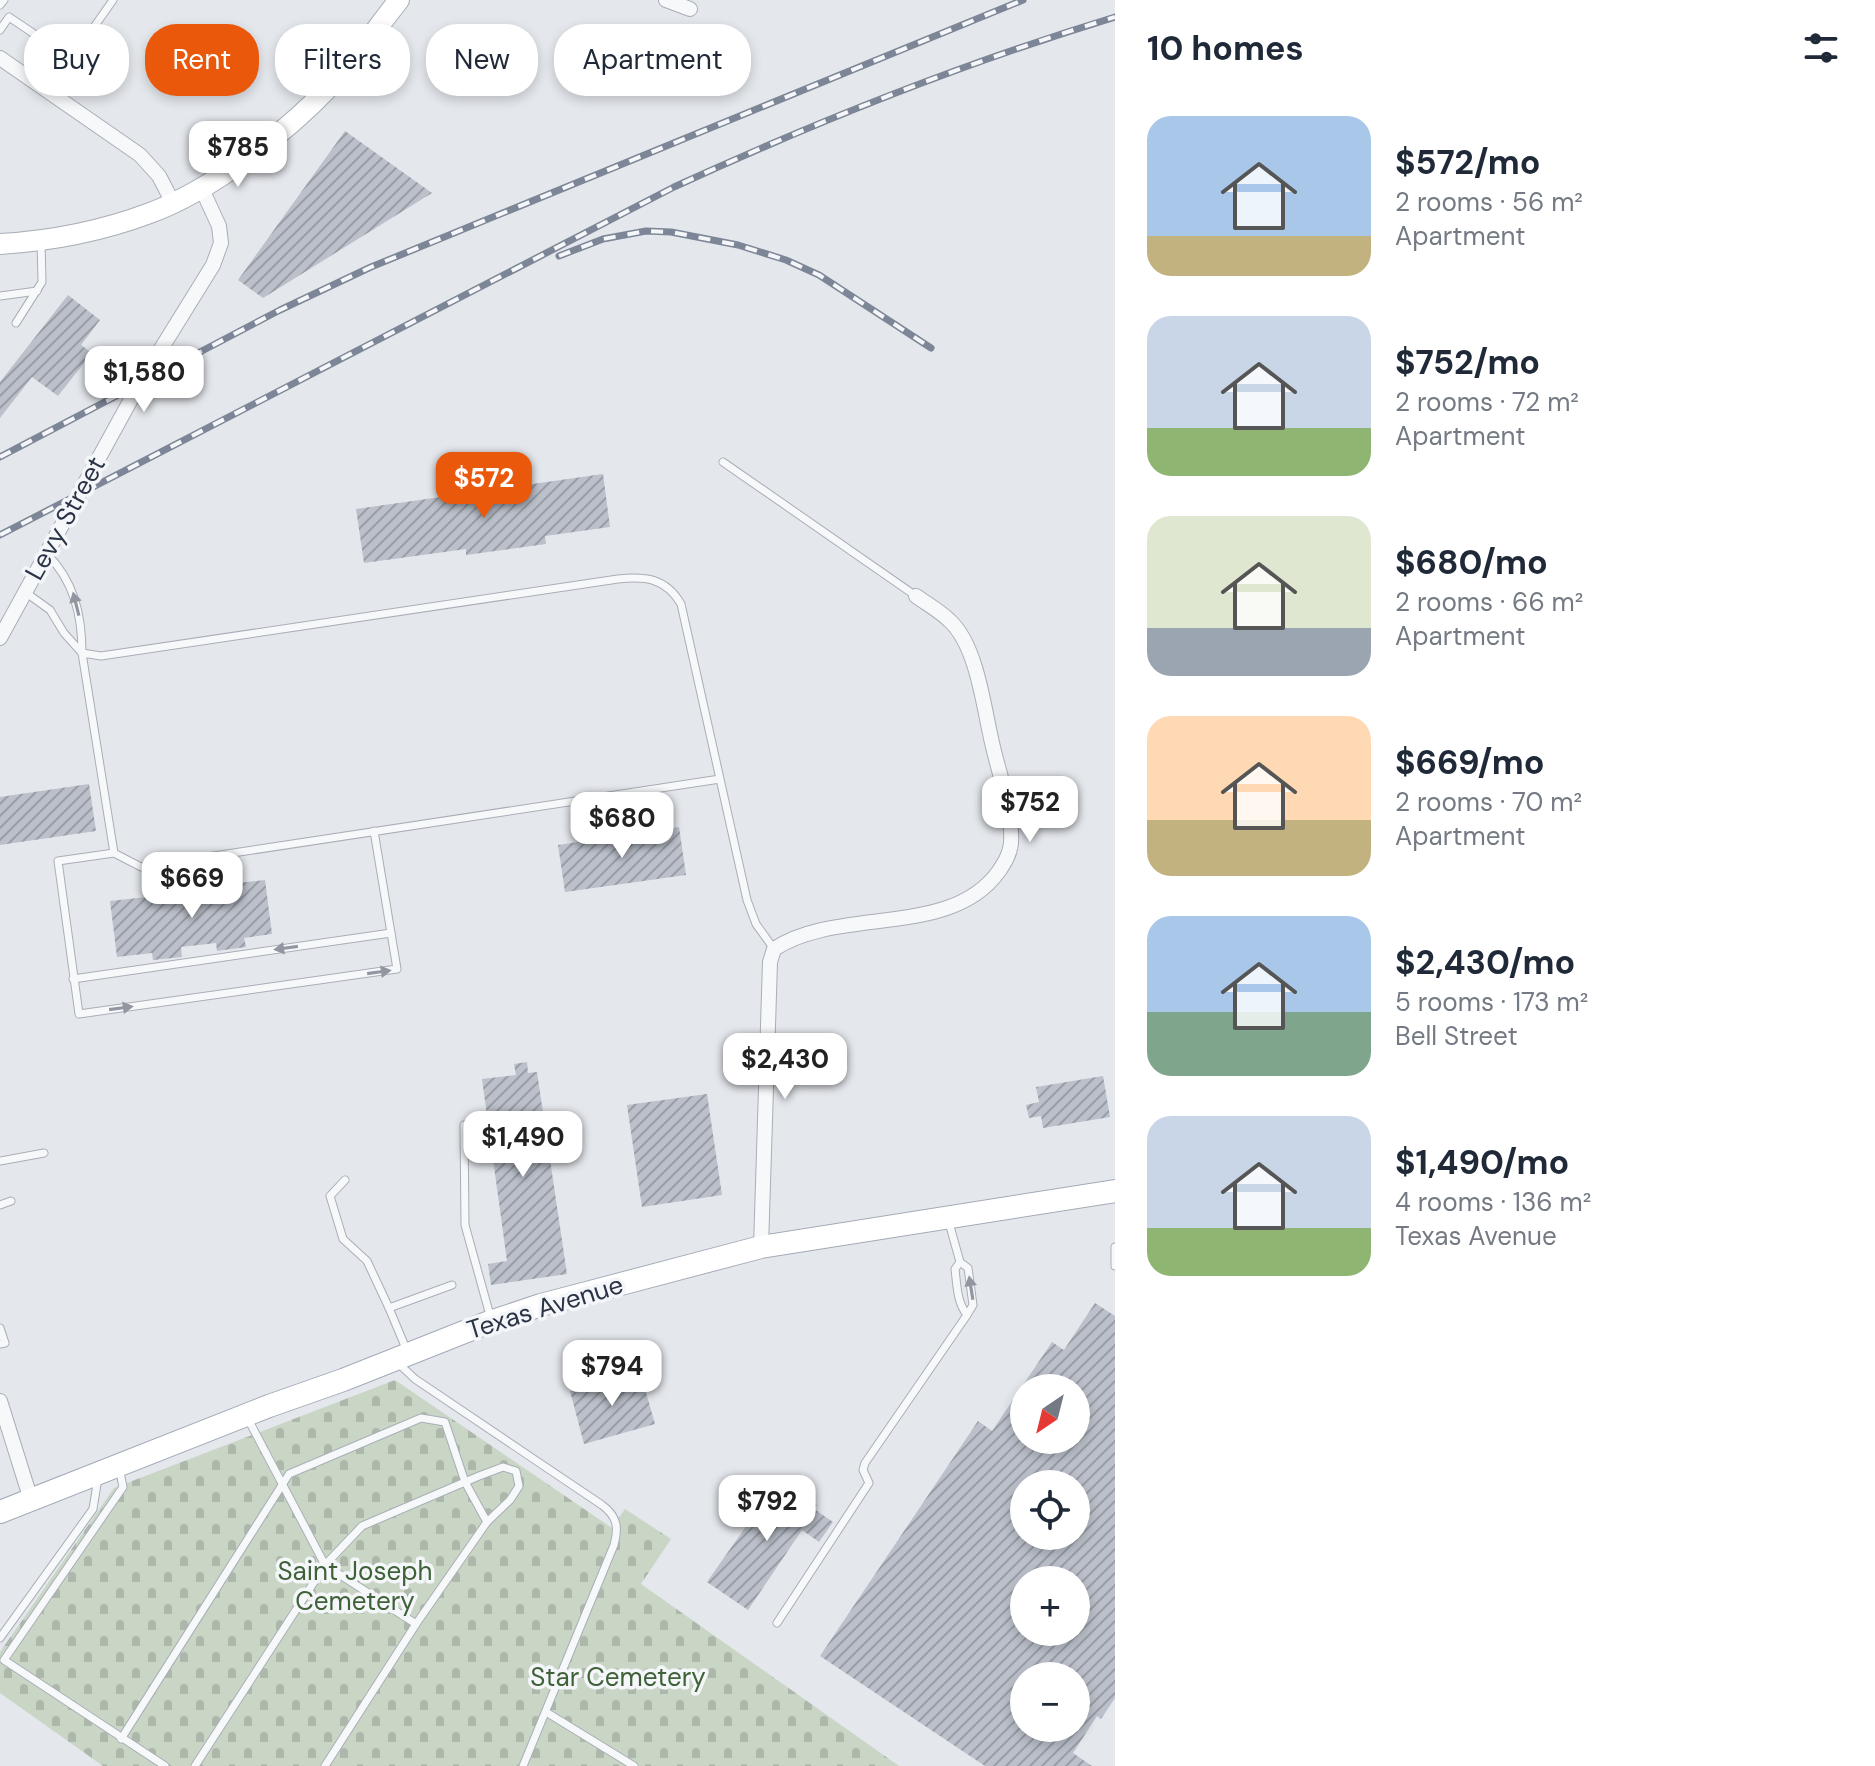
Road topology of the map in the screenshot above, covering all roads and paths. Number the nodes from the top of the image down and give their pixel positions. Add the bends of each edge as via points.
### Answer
1 (4, 0) edge
2 (113, 0) edge
3 (399, 0) edge
4 (666, 0) edge
5 (0, 5) edge
6 (690, 9) dead end
7 (96, 24) edge
8 (24, 27) edge
9 (0, 30) edge
10 (0, 58) edge
11 (24, 74) edge
12 (55, 96) edge
13 (201, 187) junction
14 (173, 203) junction
15 (41, 240) junction
16 (0, 244) edge
17 (37, 291) junction
18 (0, 296) edge
19 (16, 323) dead end
20 (723, 462) dead end
21 (46, 553) junction
22 (25, 592) junction
23 (916, 596) joint
24 (0, 638) edge
25 (82, 653) junction
26 (720, 779) junction
27 (374, 831) junction
28 (114, 853) junction
29 (391, 933) junction
30 (774, 949) junction
31 (73, 979) junction
32 (464, 1125) dead end
33 (44, 1153) dead end
34 (0, 1161) edge
35 (345, 1180) dead end
36 (1115, 1191) edge
37 (11, 1201) dead end
38 (0, 1205) edge
39 (947, 1217) junction
40 (761, 1247) junction
41 (1115, 1247) edge
42 (960, 1262) junction
43 (1115, 1266) edge
44 (452, 1285) dead end
45 (389, 1308) junction
46 (967, 1315) junction
47 (491, 1321) junction
48 (0, 1328) edge
49 (0, 1344) edge
50 (401, 1356) junction
51 (0, 1401) edge
52 (246, 1415) junction
53 (109, 1469) junction
54 (465, 1482) junction
55 (283, 1487) junction
56 (31, 1500) junction
57 (0, 1512) edge
58 (487, 1522) junction
59 (325, 1565) junction
60 (777, 1623) dead end
61 (416, 1624) junction
62 (0, 1638) edge
63 (546, 1712) junction
64 (121, 1739) junction
65 (165, 1766) edge
66 (195, 1766) edge
67 (325, 1766) edge
68 (523, 1766) edge
69 (634, 1766) edge

1 - 5 lane
2 - 7 lane
3 - 13 main road via 312,105
4 - 6 street
8 - 9 lane via 9,17
10 - 11 street
12 - 14 street via 140,155
13 - 14 main road
13 - 21 street, Levy Street via 219,226 221,243 213,265
14 - 15 main road via 105,228
15 - 16 main road
15 - 17 lane via 42,282
17 - 18 lane
17 - 19 lane
20 - 23 lane
21 - 22 street, Levy Street
25 -> 21 lane via 71,584
22 - 24 street, Levy Street
22 - 25 lane via 50,610
23 - 30 street via 952,622 966,642 1010,825 1008,858 993,880 956,905 791,938
25 - 26 lane via 101,656 602,581 654,579 674,592 681,604
25 - 28 lane
26 - 27 lane
26 - 30 lane via 747,900
27 - 28 lane via 141,867
27 - 29 lane
28 - 31 lane via 58,861
29 -> 31 lane
31 -> 29 lane via 79,1014 397,969
30 - 40 street
32 - 47 lane via 465,1225
33 - 34 lane
35 - 45 lane via 330,1196 343,1239 367,1261
36 - 39 main road, Texas Avenue
37 - 38 lane
39 - 40 main road, Texas Avenue
39 - 42 lane
40 - 47 main road, Texas Avenue
41 - 43 lane
42 - 46 lane via 955,1269 957,1288
46 -> 42 lane via 973,1305 968,1268
44 - 45 lane
45 - 50 lane
46 - 60 lane via 865,1463 869,1483
47 - 50 main road, Texas Avenue
48 - 49 lane via 5,1343
50 - 52 main road, Texas Avenue
50 - 63 lane via 415,1379 612,1512 618,1529 614,1545
51 - 56 street
52 - 53 main road, Texas Avenue
52 - 55 lane
53 - 56 main road, Texas Avenue
53 - 62 lane via 93,1509
53 - 64 lane via 123,1487 4,1660
54 - 55 lane via 445,1422 421,1418 289,1474
54 - 58 lane
54 - 58 lane via 503,1467 516,1471 519,1486
54 - 59 lane via 362,1526
55 - 59 lane
55 - 64 lane
56 - 57 main road, Texas Avenue
58 - 61 lane
59 - 61 lane
59 - 66 lane
61 - 67 lane
63 - 68 lane
63 - 69 lane
64 - 65 lane

